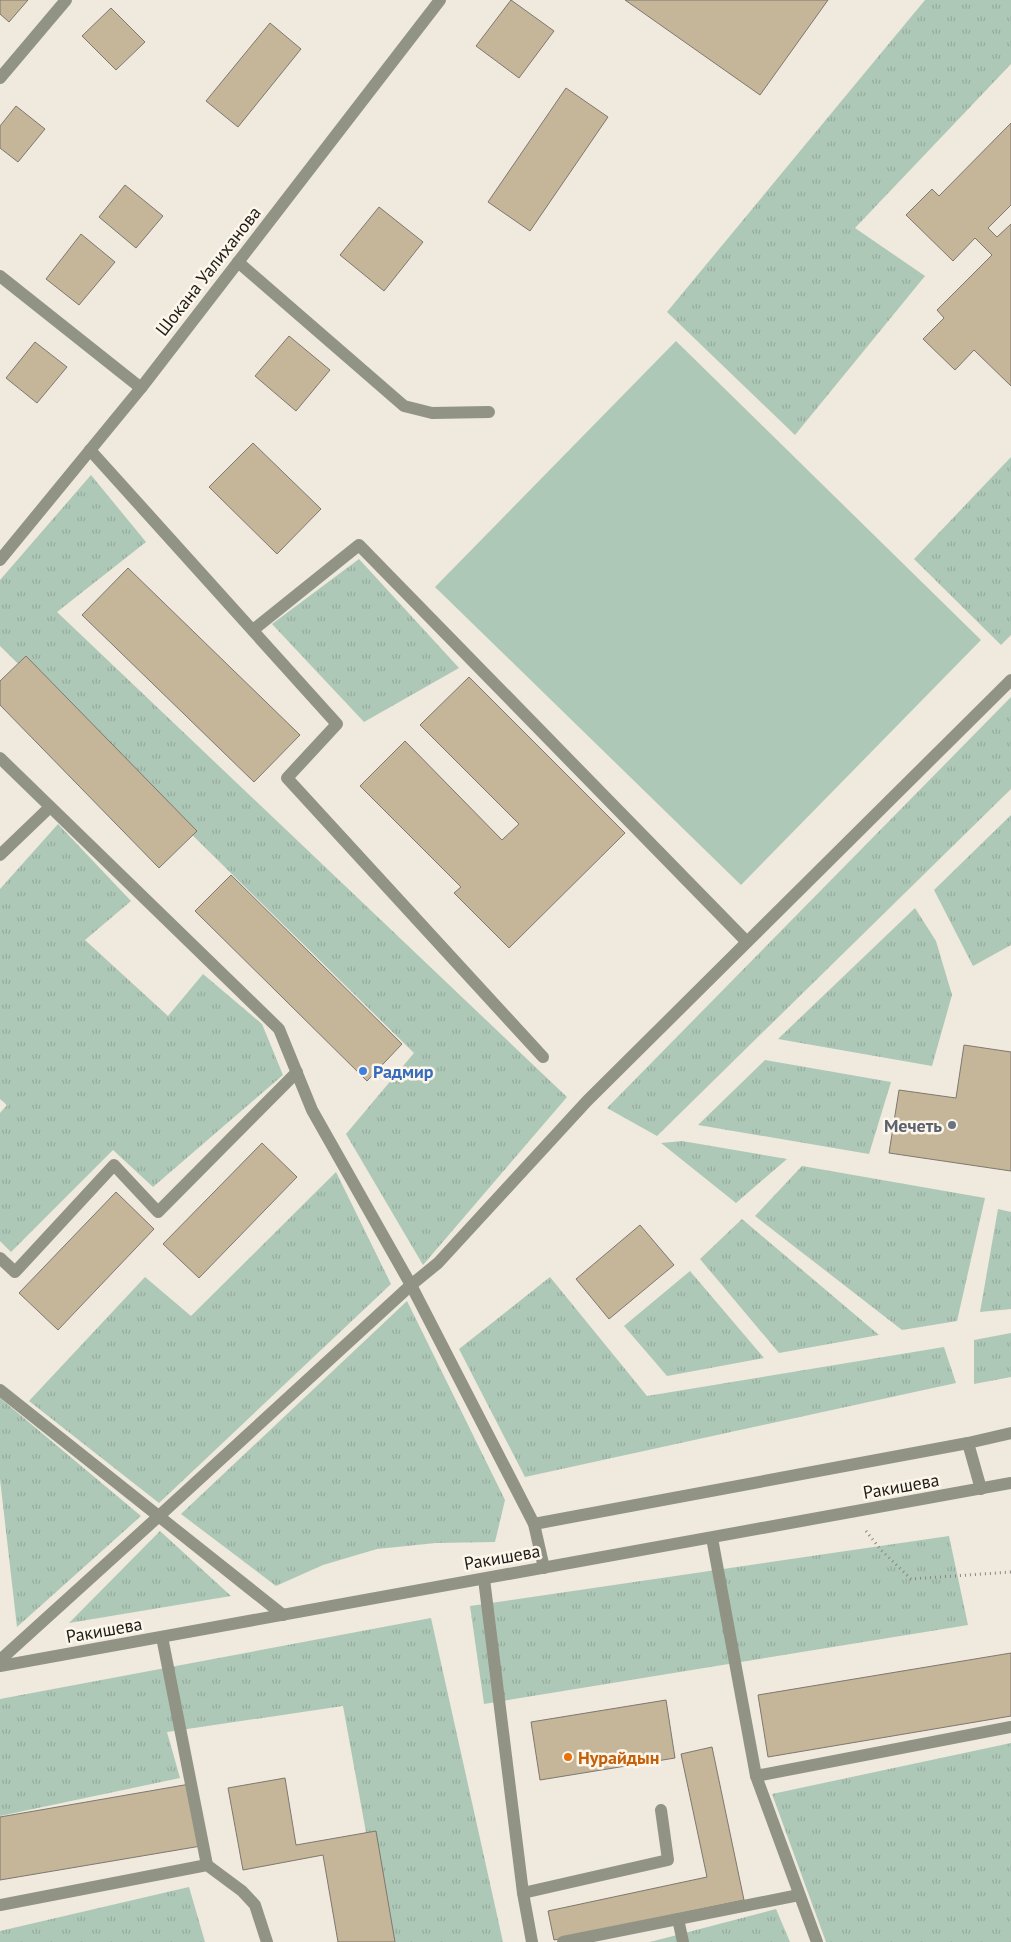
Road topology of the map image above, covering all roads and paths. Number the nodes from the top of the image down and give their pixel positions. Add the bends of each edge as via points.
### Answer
1 (66, 0) edge
2 (440, 0) edge
3 (0, 78) edge
4 (238, 262) junction
5 (0, 276) edge
6 (141, 388) junction
7 (490, 412) dead end
8 (90, 450) junction
9 (0, 560) edge
10 (253, 630) junction
11 (1011, 680) edge
12 (0, 758) edge
13 (50, 807) junction
14 (0, 855) edge
15 (747, 942) junction
16 (543, 1057) dead end
17 (296, 1072) junction
18 (0, 1258) edge
19 (411, 1284) junction
20 (0, 1390) edge
21 (1011, 1433) edge
22 (968, 1444) junction
23 (1011, 1483) edge
24 (981, 1489) junction
25 (159, 1516) junction
26 (534, 1524) junction
27 (712, 1538) junction
28 (881, 1550) dead end
29 (544, 1568) junction
30 (1011, 1572) edge
31 (484, 1579) junction
32 (283, 1615) junction
33 (162, 1637) junction
34 (0, 1660) edge
35 (0, 1666) edge
36 (1011, 1727) edge
37 (756, 1776) junction
38 (661, 1810) dead end
39 (208, 1865) junction
40 (523, 1893) junction
41 (799, 1895) junction
42 (0, 1905) edge
43 (678, 1919) junction
44 (267, 1942) edge
45 (532, 1942) edge
46 (563, 1942) edge
47 (683, 1942) edge
48 (817, 1942) edge

1 - 3 street
2 - 4 street, Шокана Уалиханова
4 - 6 street, Шокана Уалиханова
4 - 7 street via 404,406 432,413
5 - 6 street
6 - 8 street, Шокана Уалиханова
8 - 9 street, Шокана Уалиханова
8 - 10 street
10 - 15 street via 359,546
10 - 16 street via 338,724 287,778
11 - 15 street
12 - 13 street
13 - 14 street
13 - 17 street via 279,1029
15 - 19 street via 588,1101 438,1263
17 - 18 street via 158,1212 114,1166 15,1272
17 - 19 street via 312,1110
19 - 25 street
19 - 26 street
20 - 25 street
21 - 22 street
22 - 24 street
22 - 26 street
23 - 24 street, Ракишева
24 - 27 street, Ракишева
25 - 32 street
25 - 34 street
26 - 29 street
27 - 29 street, Ракишева
27 - 37 street
28 - 30 path via 911,1579
29 - 31 street, Ракишева
31 - 32 street, Ракишева
31 - 40 street
32 - 33 street, Ракишева
33 - 35 street, Ракишева
33 - 39 street
36 - 37 street
37 - 41 street
38 - 40 street via 668,1860
39 - 42 street
39 - 44 street via 242,1891 254,1905
40 - 45 street
41 - 43 street
41 - 48 street
43 - 46 street
43 - 47 street

